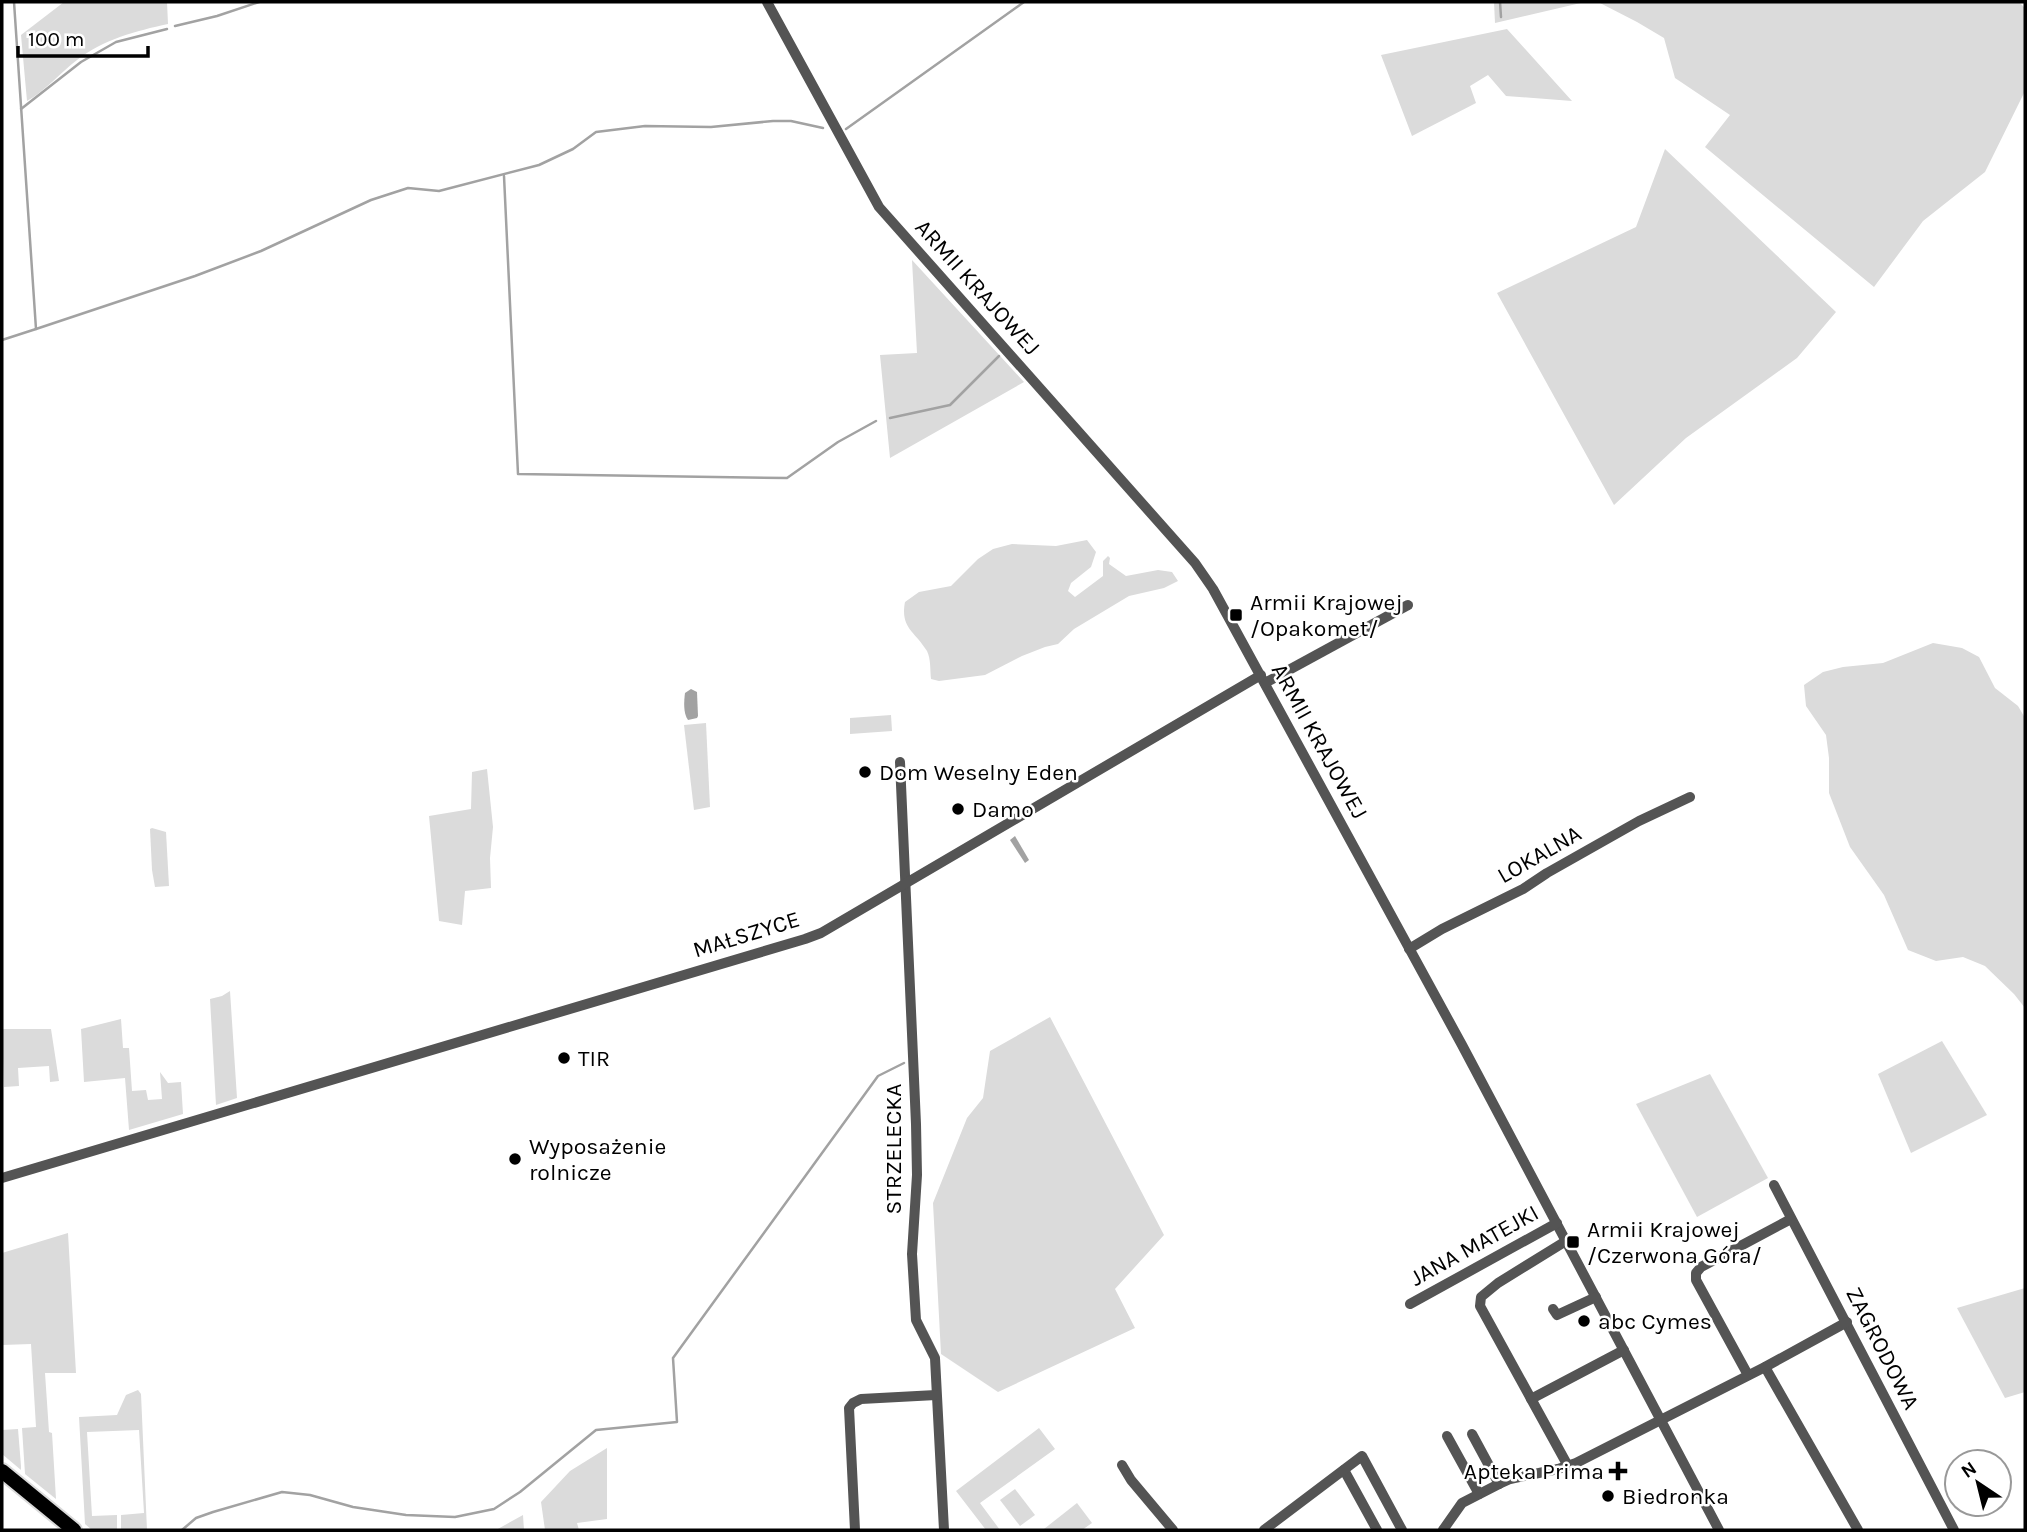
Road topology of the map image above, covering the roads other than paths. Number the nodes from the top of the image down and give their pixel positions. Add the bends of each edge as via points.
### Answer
1 (766, 2) edge
2 (1408, 605) dead end
3 (1263, 679) junction
4 (900, 762) dead end
5 (1689, 797) dead end
6 (906, 883) junction
7 (1409, 949) junction
8 (2, 1178) edge
9 (1774, 1185) dead end
10 (1791, 1219) junction
11 (1557, 1223) junction
12 (1566, 1241) junction
13 (1596, 1297) junction
14 (1410, 1304) dead end
15 (1553, 1309) dead end
16 (1847, 1322) junction
17 (1624, 1350) junction
18 (1765, 1367) junction
19 (1748, 1375) junction
20 (936, 1395) junction
21 (1531, 1399) junction
22 (1661, 1420) junction
23 (1472, 1434) dead end
24 (1447, 1436) dead end
25 (1122, 1465) dead end
26 (1568, 1466) junction
27 (1345, 1470) junction
28 (2, 1471) edge
29 (1499, 1483) junction
30 (1479, 1494) junction
31 (74, 1530) edge
32 (855, 1530) edge
33 (944, 1530) edge
34 (1173, 1530) edge
35 (1264, 1530) edge
36 (1377, 1530) edge
37 (1402, 1530) edge
38 (1443, 1530) edge
39 (1719, 1530) edge
40 (1858, 1530) edge
41 (1954, 1530) edge

1 - 3 street, ARMII KRAJOWEJ via 870,193 889,219 1204,575
2 - 3 street, MAŁSZYCE
3 - 6 street, MAŁSZYCE
3 - 7 street, ARMII KRAJOWEJ
4 - 6 street, STRZELECKA
5 - 7 street, LOKALNA
6 - 8 street, MAŁSZYCE via 805,939
6 - 20 street, STRZELECKA via 917,1175 912,1254 916,1320 935,1358
7 - 11 street, ARMII KRAJOWEJ
9 - 10 street, ZAGRODOWA
10 - 16 street, ZAGRODOWA
10 - 19 street via 1696,1273
11 - 12 street, ARMII KRAJOWEJ
11 - 14 street, JANA MATEJKI
12 - 13 street, ARMII KRAJOWEJ
12 - 21 street via 1481,1297 1480,1306
13 - 15 street via 1557,1315
13 - 17 street, ARMII KRAJOWEJ
16 - 18 street
16 - 41 street, ZAGRODOWA
17 - 21 street
17 - 22 street, ARMII KRAJOWEJ
18 - 19 street
18 - 40 street
19 - 22 street
20 - 32 street via 861,1399 849,1408
20 - 33 street, STRZELECKA
21 - 26 street
22 - 26 street
22 - 39 street, ARMII KRAJOWEJ
23 - 29 street
24 - 30 street
25 - 34 street
26 - 29 street
27 - 35 street
27 - 36 street
27 - 37 street via 1362,1456
28 - 31 main road
29 - 30 street
30 - 38 street via 1462,1503

